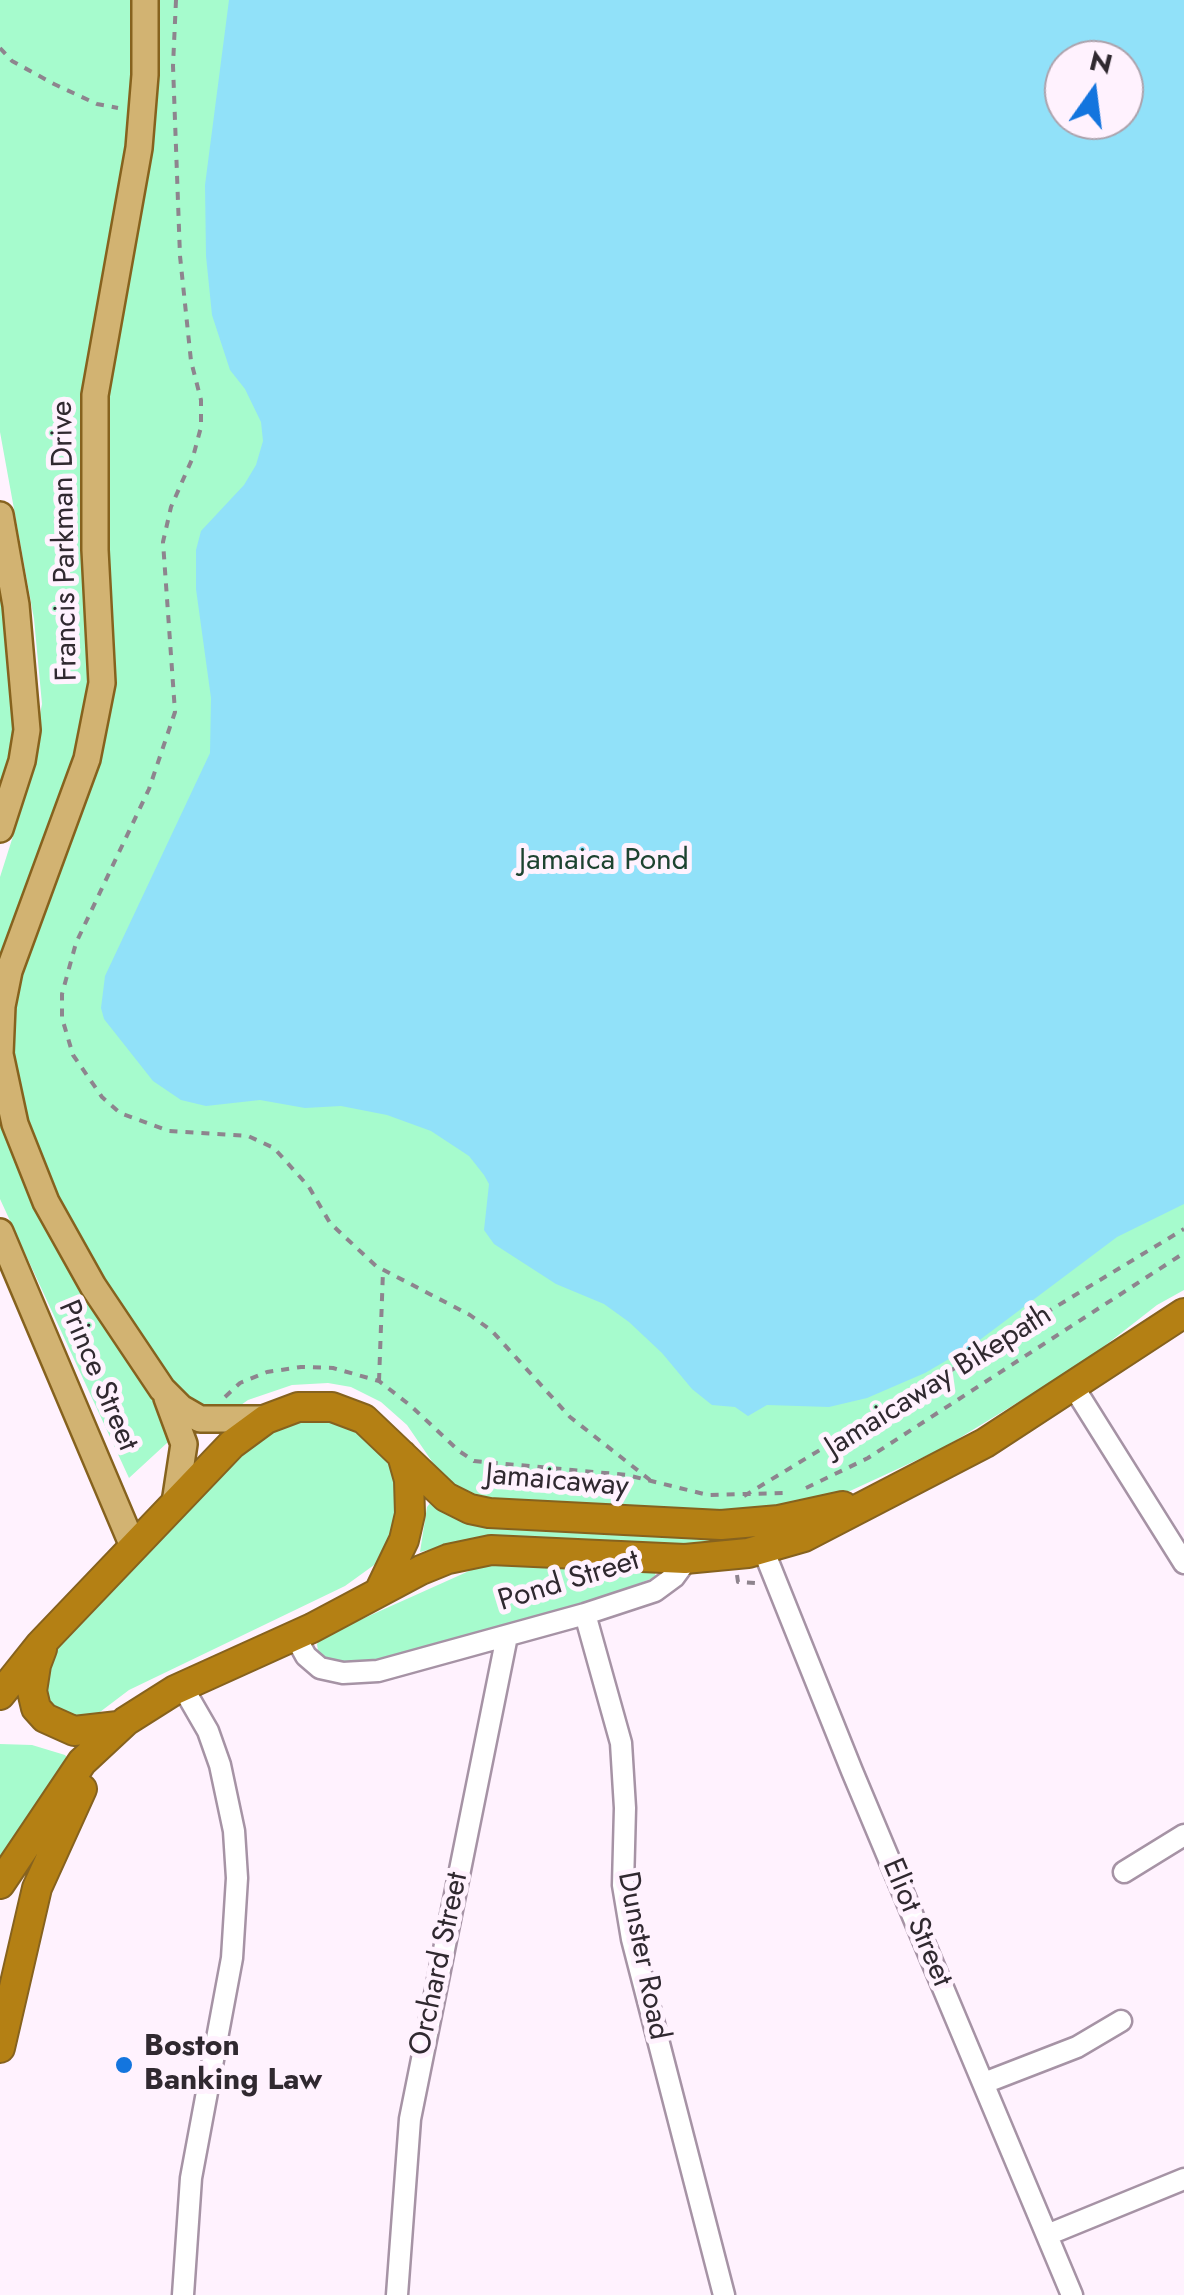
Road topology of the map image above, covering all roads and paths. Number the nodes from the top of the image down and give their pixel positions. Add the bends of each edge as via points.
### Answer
1 (145, 0) edge
2 (176, 0) edge
3 (0, 48) edge
4 (128, 109) dead end
5 (0, 515) edge
6 (0, 830) edge
7 (1184, 1228) edge
8 (0, 1232) edge
9 (1184, 1254) edge
10 (383, 1271) junction
11 (1184, 1313) edge
12 (379, 1382) junction
13 (1074, 1386) junction
14 (162, 1389) junction
15 (219, 1406) dead end
16 (266, 1419) junction
17 (402, 1454) junction
18 (650, 1480) junction
19 (883, 1495) junction
20 (743, 1496) junction
21 (174, 1503) junction
22 (134, 1546) junction
23 (763, 1550) junction
24 (688, 1558) junction
25 (1184, 1563) edge
26 (738, 1582) dead end
27 (754, 1584) dead end
28 (379, 1592) junction
29 (585, 1614) junction
30 (48, 1636) junction
31 (295, 1636) junction
32 (507, 1636) junction
33 (182, 1686) junction
34 (0, 1695) edge
35 (119, 1726) junction
36 (1184, 1835) edge
37 (1124, 1872) dead end
38 (2, 1878) edge
39 (1121, 2020) dead end
40 (0, 2048) edge
41 (984, 2084) junction
42 (1184, 2179) edge
43 (1047, 2236) junction
44 (183, 2295) edge
45 (396, 2295) edge
46 (724, 2295) edge
47 (1072, 2295) edge

1 - 14 main road, Francis Parkman Drive via 138,148 95,395 102,682 87,758 9,971 0,1054 15,1124 46,1202
2 - 10 path via 180,256 200,426 163,542 175,712 149,790 76,943 62,1018 73,1054 120,1114 170,1131 248,1136 274,1148 330,1223
3 - 4 path via 64,90
5 - 6 main road via 27,730
7 - 20 path
8 - 22 main road, Prince Street
9 - 20 path, Jamaicaway Bikepath via 868,1458 797,1491
10 - 12 path
10 - 18 path via 492,1331 570,1417
11 - 13 highway
12 - 15 path, Jamaicaway Bikepath via 332,1368 280,1369 240,1383
12 - 18 path, Jamaicaway Bikepath via 474,1461
13 - 19 highway via 985,1443
13 - 25 street
14 - 16 main road, Francis Parkman Drive via 200,1420
14 - 21 main road, Francis Parkman Drive via 184,1444
16 - 17 highway, Jamaicaway via 306,1406 340,1408 368,1422
16 - 21 highway, Jamaicaway
17 - 19 highway, Jamaicaway via 453,1501 501,1515 745,1524
17 - 28 highway via 410,1514
18 - 20 path, Jamaicaway Bikepath via 700,1494
19 - 23 highway via 813,1534
21 - 22 highway, Jamaicaway
22 - 30 highway, Jamaicaway
23 - 24 highway
23 - 41 street, Eliot Street
24 - 28 highway via 491,1550 442,1561
24 - 29 street, Pond Street via 655,1591
26 - 27 path
28 - 31 highway
29 - 32 street, Pond Street
29 - 46 street, Dunster Road via 620,1743 623,1885 632,1939
30 - 34 highway, Jamaicaway
30 - 35 highway via 32,1680 40,1712 74,1732
31 - 32 street, Pond Street via 314,1664 344,1673 378,1671
31 - 33 highway
32 - 45 street, Orchard Street via 410,2119
33 - 35 highway
33 - 44 street via 220,1766 238,1878 232,1958 191,2178
35 - 38 highway via 84,1760
35 - 40 highway via 44,1868
36 - 37 street
39 - 41 street
41 - 43 street, Eliot Street
42 - 43 street
43 - 47 street, Eliot Street

